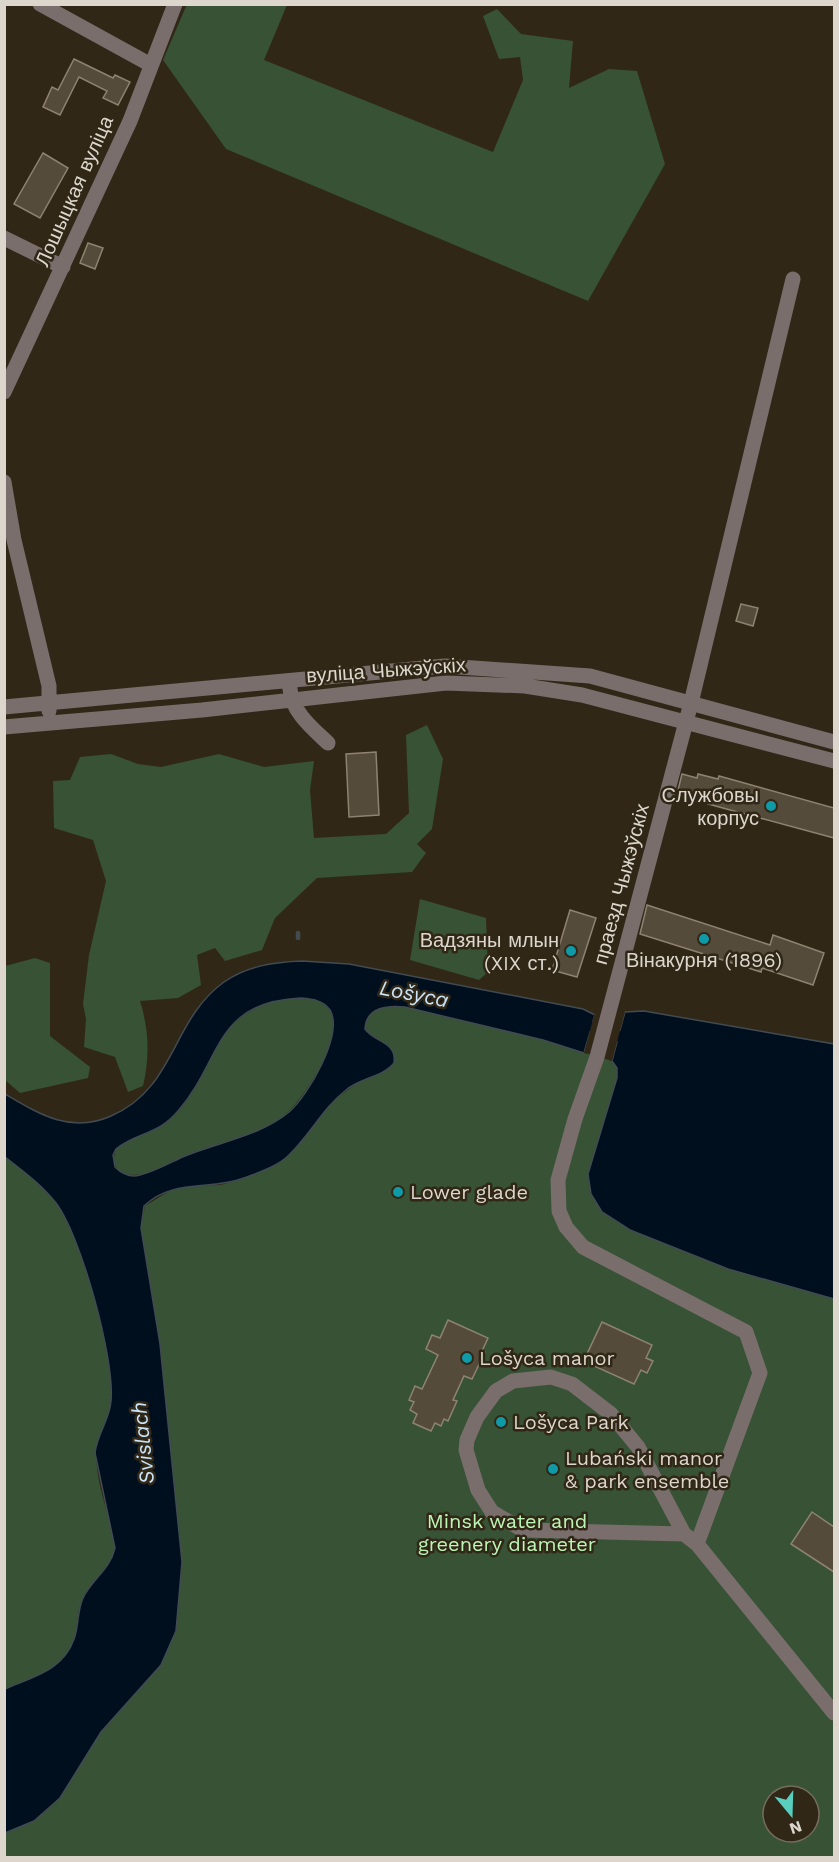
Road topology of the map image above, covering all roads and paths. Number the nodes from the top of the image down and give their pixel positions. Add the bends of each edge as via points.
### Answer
1 (40, 4) edge
2 (175, 4) edge
3 (151, 65) junction
4 (4, 238) edge
5 (63, 267) junction
6 (793, 279) dead end
7 (4, 392) edge
8 (4, 482) edge
9 (289, 680) junction
10 (291, 698) junction
11 (49, 702) junction
12 (691, 703) junction
13 (4, 707) edge
14 (686, 722) junction
15 (49, 723) junction
16 (4, 727) edge
17 (834, 742) edge
18 (328, 743) dead end
19 (834, 761) edge
20 (684, 1534) junction
21 (697, 1544) junction
22 (834, 1713) edge

1 - 3 street
2 - 3 street, Лошыцкая вуліца
3 - 5 street, Лошыцкая вуліца via 130,121
4 - 5 street
5 - 7 street, Лошыцкая вуліца
6 - 12 street, праезд Чыжэўскіх
8 - 11 street via 49,686
9 - 10 street
9 - 11 street, вуліца Чыжэўскіх
9 - 12 street, вуліца Чыжэўскіх via 445,666 520,670 590,676
10 - 14 street, вуліца Чыжэўскіх via 446,683 525,686 582,695
10 - 15 street, вуліца Чыжэўскіх
10 - 18 street via 303,718
11 - 13 street, вуліца Чыжэўскіх
11 - 15 street
12 - 14 street, праезд Чыжэўскіх
12 - 17 street, вуліца Чыжэўскіх
14 - 19 street, вуліца Чыжэўскіх
14 - 21 street, праезд Чыжэўскіх via 597,1057 574,1119 558,1180 559,1211 572,1237 593,1252 746,1332 760,1373
15 - 16 street, вуліца Чыжэўскіх
20 - 20 street via 638,1447 611,1414 572,1384 551,1377 513,1381 496,1391 477,1417 466,1450 478,1490 492,1512 522,1530
20 - 21 street
21 - 22 street

